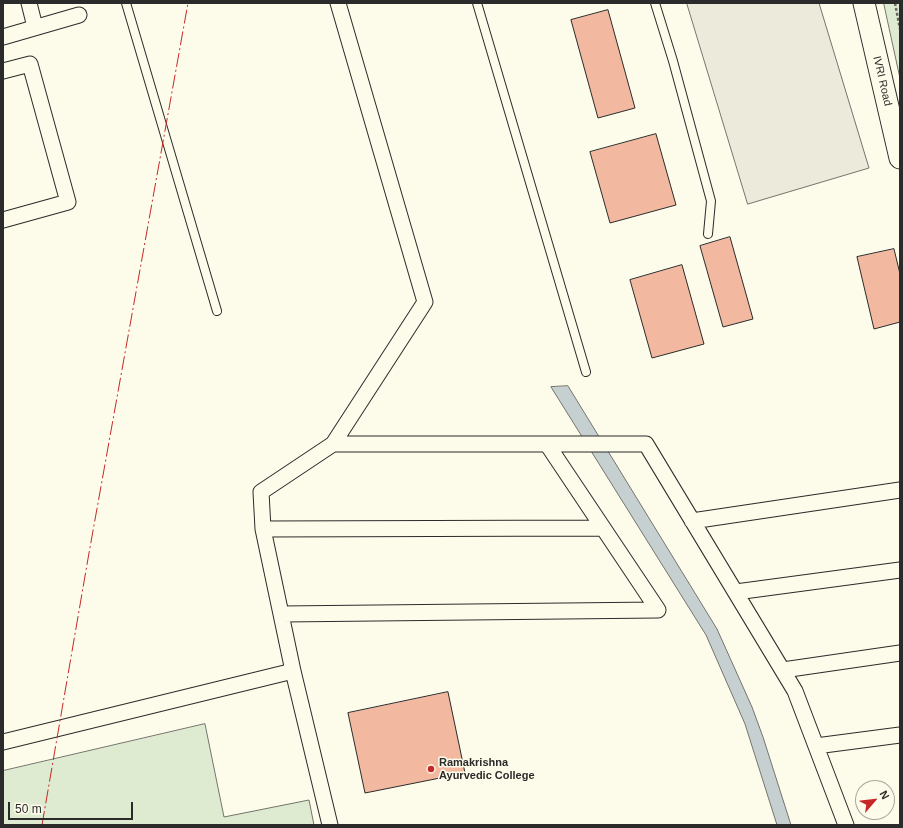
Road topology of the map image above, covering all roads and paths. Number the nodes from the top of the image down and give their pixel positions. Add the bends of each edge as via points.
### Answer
1 (28, 3) edge
2 (126, 3) edge
3 (338, 3) edge
4 (477, 3) edge
5 (655, 3) edge
6 (864, 3) edge
7 (895, 3) edge
8 (79, 15) dead end
9 (35, 28) junction
10 (900, 29) edge
11 (3, 36) edge
12 (3, 71) edge
13 (900, 158) edge
14 (3, 220) edge
15 (708, 234) dead end
16 (217, 311) dead end
17 (586, 372) dead end
18 (333, 444) junction
19 (547, 444) junction
20 (900, 490) edge
21 (692, 521) junction
22 (263, 528) junction
23 (603, 528) junction
24 (900, 570) edge
25 (736, 592) junction
26 (282, 614) junction
27 (900, 653) edge
28 (783, 670) junction
29 (293, 671) junction
30 (900, 735) edge
31 (3, 742) edge
32 (816, 746) junction
33 (330, 825) edge
34 (846, 825) edge

1 - 9 street
2 - 16 lane
3 - 18 street via 425,302
4 - 17 lane
5 - 15 lane via 711,201
6 - 13 street, IVRI Road
7 - 10 path
8 - 9 street
9 - 11 street
12 - 14 street via 30,64 68,202
18 - 19 street
18 - 22 street via 261,492
19 - 21 street via 646,444
19 - 23 street
20 - 21 street
21 - 25 street
22 - 23 street
22 - 26 street
23 - 26 street via 658,610
24 - 25 street
25 - 28 street
26 - 29 street
27 - 28 street
28 - 32 street via 795,691
29 - 31 street
29 - 33 street
30 - 32 street
32 - 34 street

